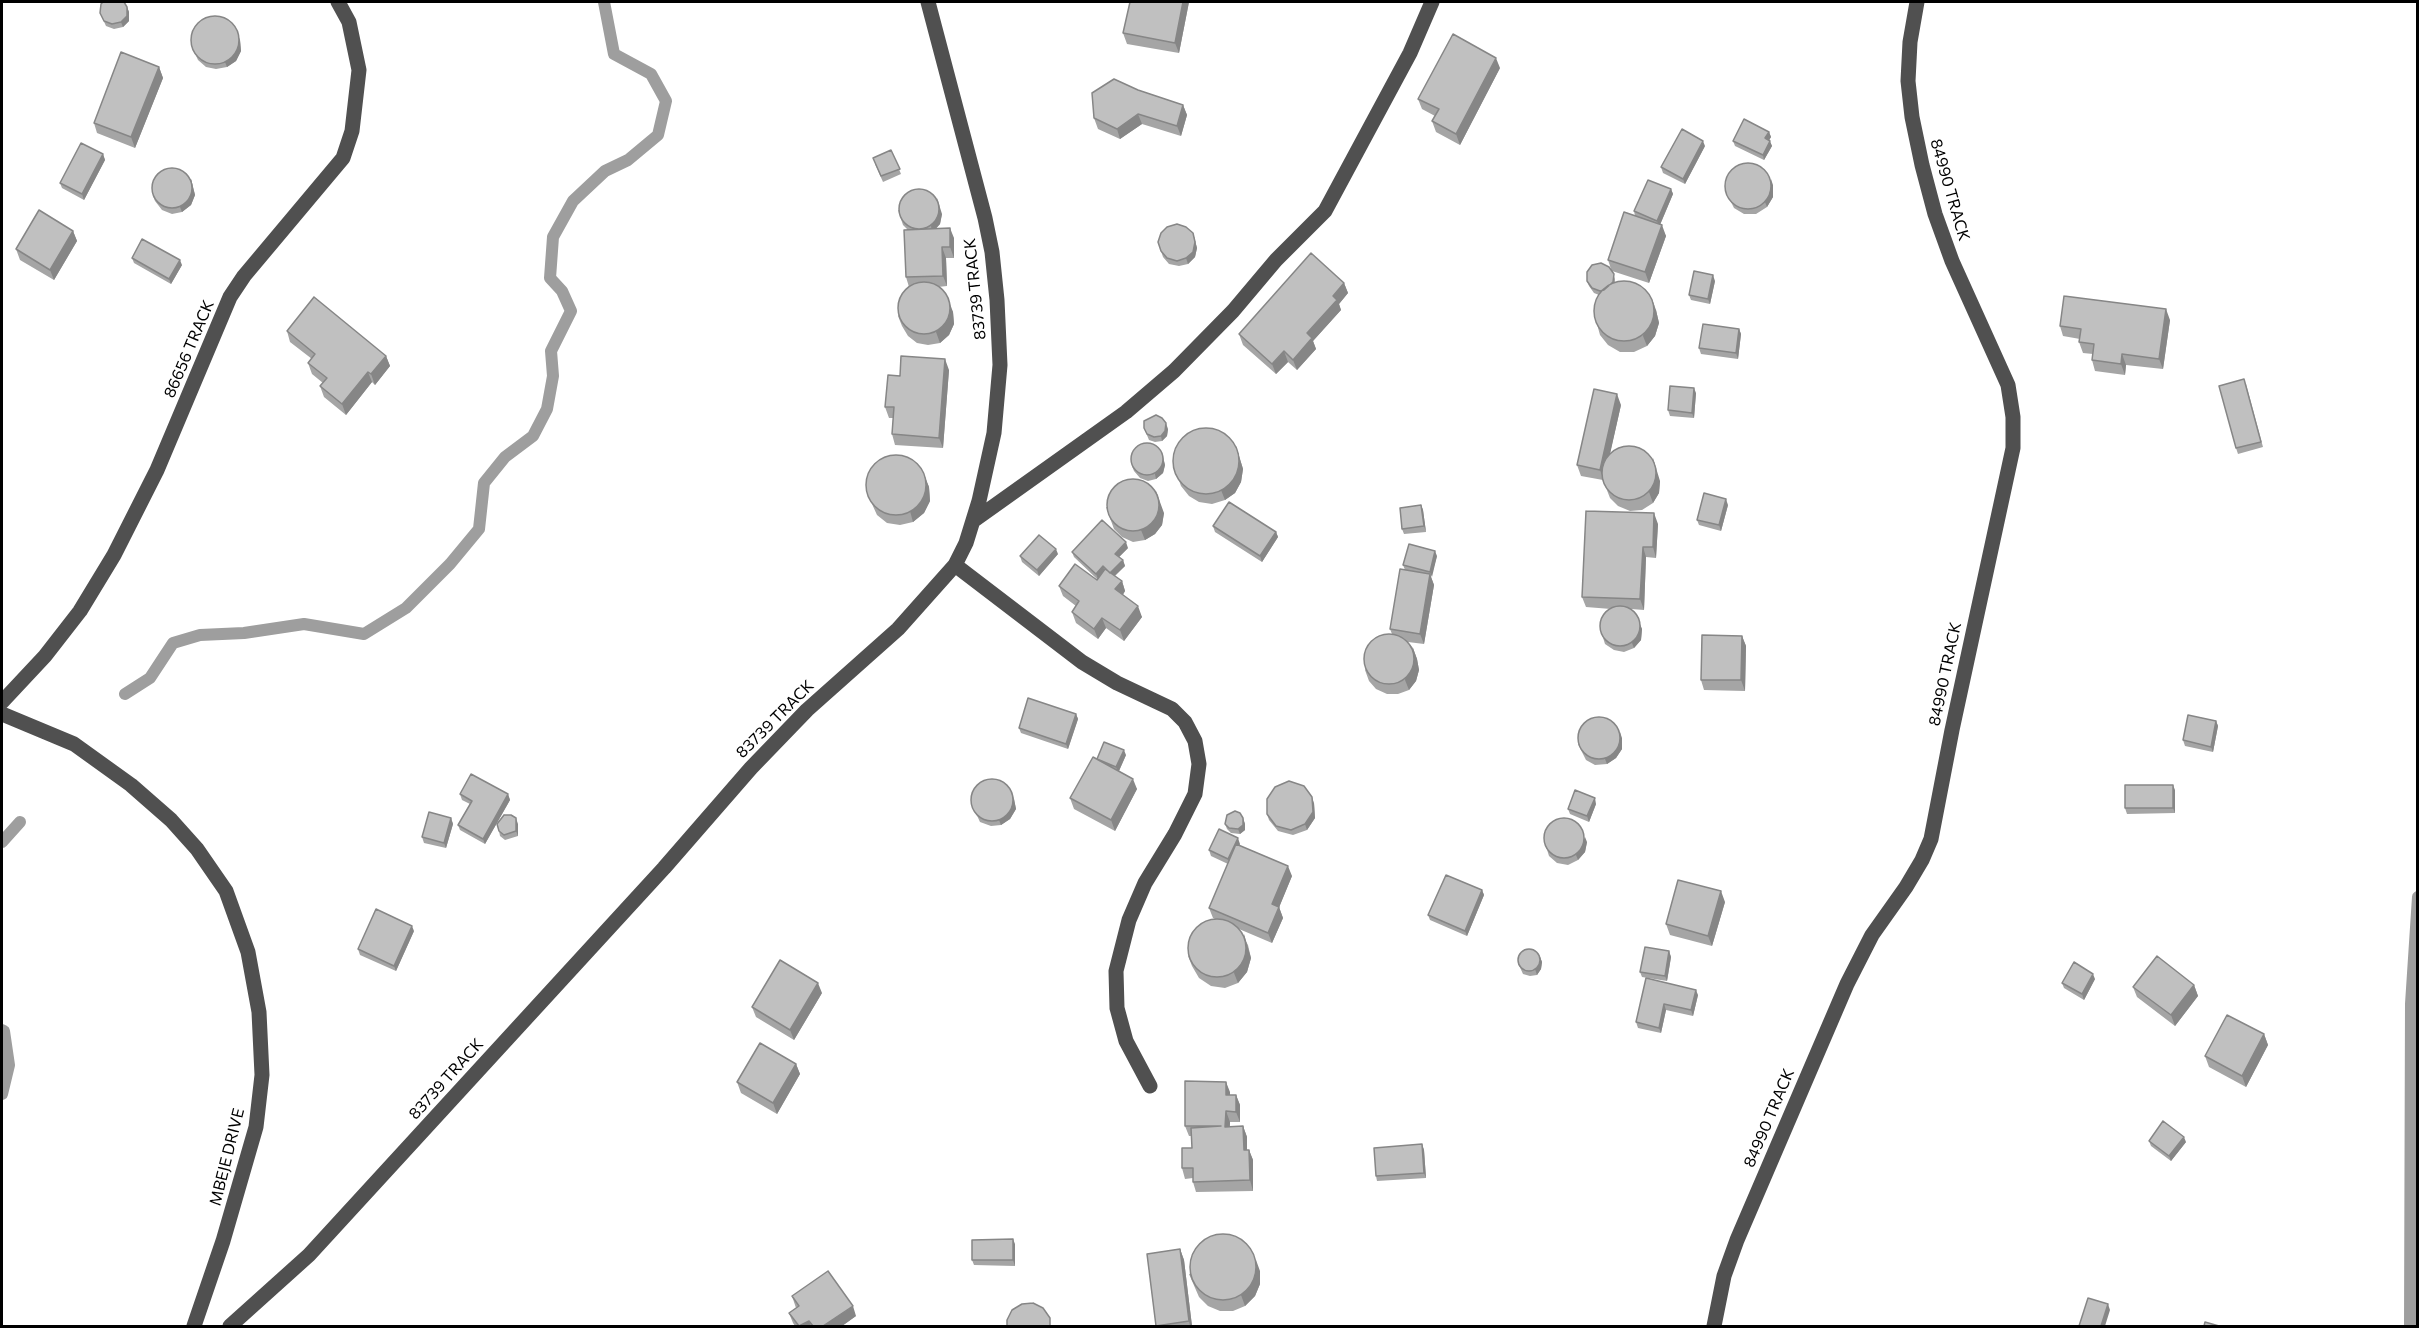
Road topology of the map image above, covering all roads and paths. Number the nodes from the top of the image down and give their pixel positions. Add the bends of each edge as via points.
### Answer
1 (338, 2) edge
2 (928, 2) edge
3 (1432, 2) edge
4 (1917, 2) edge
5 (973, 521) junction
6 (955, 565) junction
7 (2, 702) edge
8 (2, 714) edge
9 (1150, 1086) dead end
10 (194, 1326) edge
11 (230, 1326) edge
12 (1714, 1326) edge

1 - 7 street, 86656 TRACK via 349,22 359,70 352,131 343,158 230,297 157,470 114,555 80,611
2 - 5 street, 83739 TRACK via 985,218 997,300 1000,365 994,433
3 - 5 street via 1410,53 1325,211 1174,371 1126,412
4 - 12 street, 84990 TRACK via 1908,81 1922,165 1952,261 2008,385 2013,448 1931,839 1922,860 1872,934 1847,984 1737,1240 1724,1276
5 - 6 street, 83739 TRACK
6 - 9 street via 1082,663 1172,710 1185,722 1195,741 1199,764 1195,794 1145,883 1129,920 1116,971 1118,1008 1126,1041
6 - 11 street, 83739 TRACK via 898,629 807,710 751,768 309,1255
8 - 10 street, MBEJE DRIVE via 74,744 171,820 226,891 248,952 261,1043 256,1127

